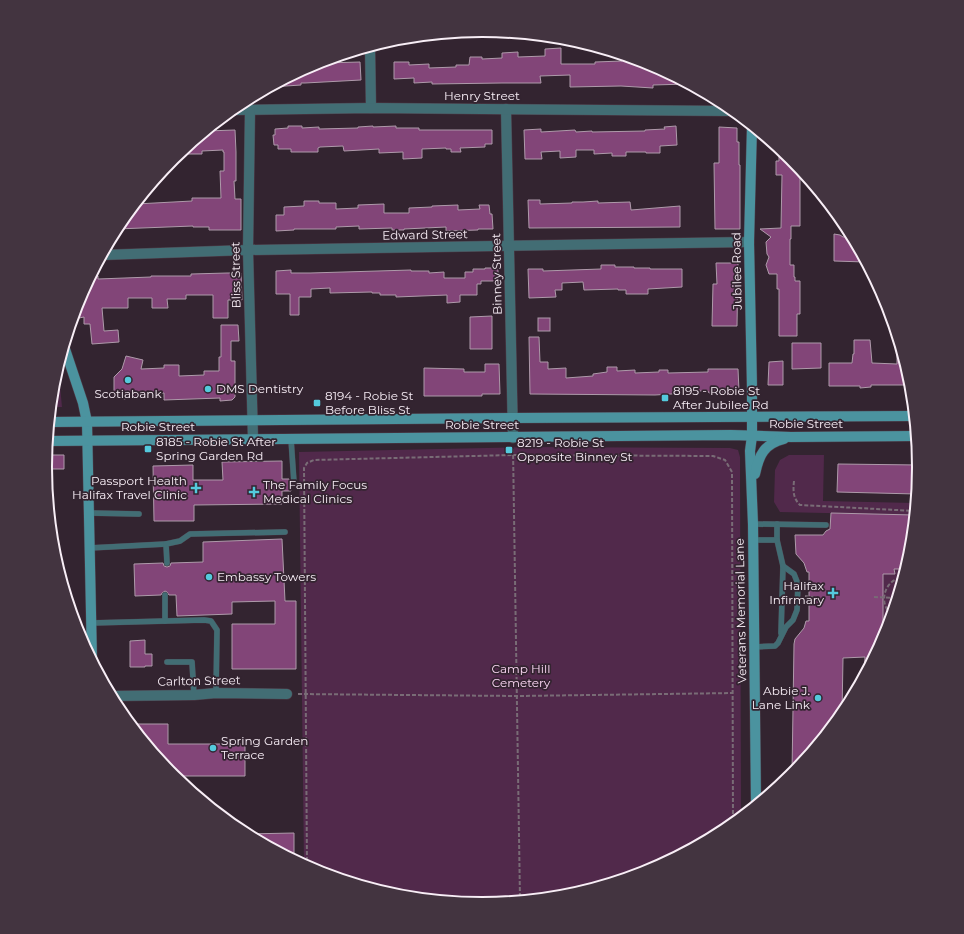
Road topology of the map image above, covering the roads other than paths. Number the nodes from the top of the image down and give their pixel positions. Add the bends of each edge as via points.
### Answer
1 (370, 52) edge
2 (371, 108) junction
3 (506, 109) junction
4 (242, 110) edge
5 (250, 110) junction
6 (724, 111) edge
7 (752, 132) edge
8 (749, 242) junction
9 (509, 247) junction
10 (248, 250) junction
11 (108, 255) edge
12 (67, 355) edge
13 (752, 416) junction
14 (909, 416) edge
15 (512, 418) junction
16 (252, 420) junction
17 (55, 422) edge
18 (87, 422) junction
19 (752, 436) junction
20 (911, 436) edge
21 (791, 437) junction
22 (513, 438) junction
23 (253, 439) junction
24 (291, 439) junction
25 (87, 440) junction
26 (53, 441) edge
27 (294, 483) dead end
28 (751, 488) junction
29 (89, 513) junction
30 (139, 514) dead end
31 (753, 524) junction
32 (777, 524) junction
33 (826, 525) dead end
34 (285, 532) dead end
35 (753, 540) junction
36 (776, 540) junction
37 (166, 544) junction
38 (90, 548) junction
39 (167, 563) dead end
40 (783, 566) junction
41 (165, 595) dead end
42 (165, 621) junction
43 (91, 623) junction
44 (781, 636) junction
45 (92, 647) edge
46 (754, 647) junction
47 (167, 662) dead end
48 (216, 693) junction
49 (287, 694) dead end
50 (194, 695) junction
51 (118, 696) edge
52 (756, 798) edge

1 - 2 street
2 - 3 street, Henry Street
2 - 5 street, Henry Street
3 - 6 street, Henry Street
3 - 9 street, Binney Street
4 - 5 street, Henry Street
5 - 10 street, Bliss Street
7 - 8 main road, Jubilee Road
8 - 9 street, Edward Street
8 - 13 main road, Jubilee Road
9 - 10 street, Edward Street
9 - 15 street, Binney Street
10 - 11 street, Edward Street
10 - 16 street, Bliss Street
12 - 18 main road
13 - 14 main road, Robie Street
13 - 15 main road, Robie Street
13 - 19 main road, Veterans Memorial Lane
15 - 16 main road, Robie Street
15 - 22 street, Binney Street
16 - 18 main road, Robie Street
16 - 23 street, Bliss Street
17 - 18 main road, Robie Street
18 - 25 main road
19 - 21 main road, Robie Street
19 - 22 main road, Robie Street
19 - 28 main road, Veterans Memorial Lane
20 - 21 main road, Robie Street
21 - 28 main road via 775,441 765,449 758,461
22 - 24 main road, Robie Street
23 - 24 main road, Robie Street
23 - 25 main road, Robie Street
24 - 27 lane
25 - 26 main road, Robie Street
25 - 29 main road
28 - 31 main road, Veterans Memorial Lane
29 - 30 lane
29 - 38 main road
31 - 32 lane
31 - 35 main road, Veterans Memorial Lane
32 - 33 lane
32 - 36 lane
34 - 37 lane via 190,534 180,541
35 - 36 lane
35 - 46 main road, Veterans Memorial Lane
36 - 40 lane
37 - 38 lane
37 - 39 lane
38 - 43 main road
40 - 44 lane
40 - 44 lane via 795,576 798,596 796,614
41 - 42 lane
42 - 43 lane
42 - 48 lane via 211,621 217,630
43 - 45 main road
44 - 46 lane via 775,646
46 - 52 main road, Veterans Memorial Lane
47 - 50 lane via 192,662
48 - 49 street, Carlton Street
48 - 50 street, Carlton Street
50 - 51 street, Carlton Street

